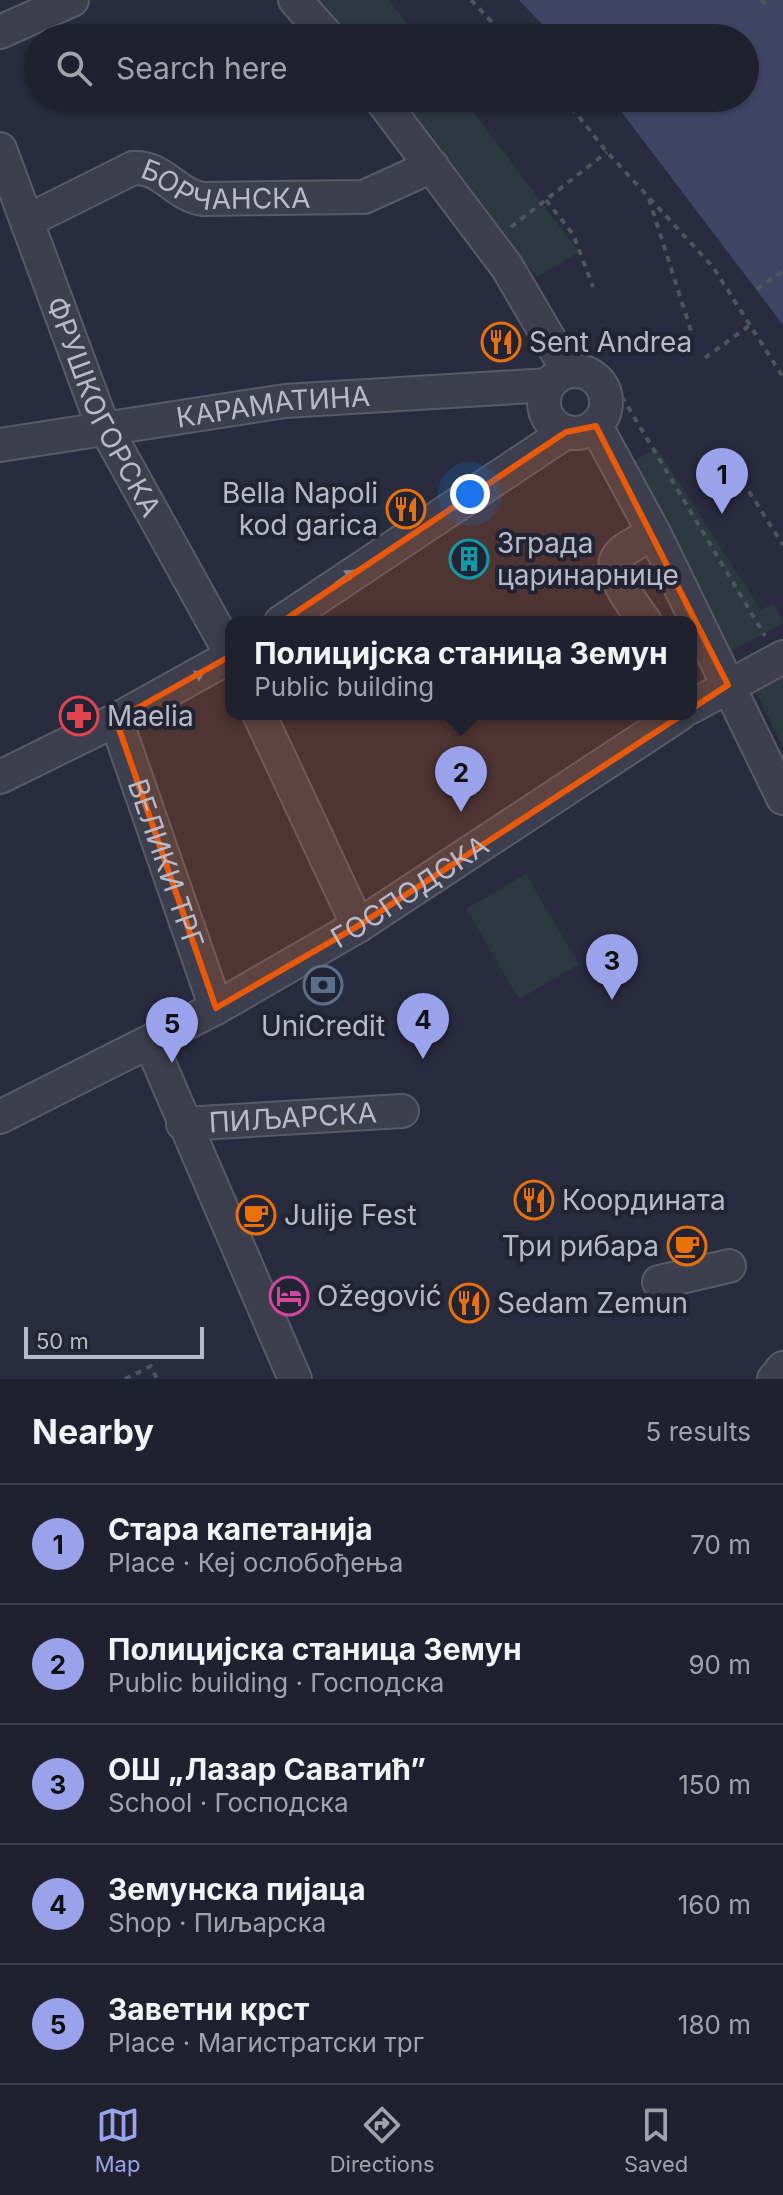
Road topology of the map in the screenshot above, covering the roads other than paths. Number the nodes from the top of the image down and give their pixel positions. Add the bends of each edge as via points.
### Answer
1 (72, 0) edge
2 (295, 0) edge
3 (316, 24) edge
4 (0, 32) edge
5 (391, 112) edge
6 (0, 149) edge
7 (432, 166) junction
8 (27, 221) junction
9 (566, 367) junction
10 (105, 427) junction
11 (581, 429) junction
12 (0, 445) edge
13 (654, 533) junction
14 (290, 616) edge
15 (641, 616) edge
16 (694, 616) edge
17 (697, 621) edge
18 (225, 644) edge
19 (225, 658) edge
20 (781, 658) edge
21 (728, 685) junction
22 (697, 702) edge
23 (116, 720) junction
24 (262, 720) edge
25 (668, 720) edge
26 (0, 777) edge
27 (783, 798) edge
28 (358, 926) junction
29 (216, 1008) junction
30 (150, 1042) junction
31 (402, 1111) dead end
32 (0, 1117) edge
33 (183, 1124) junction
34 (729, 1266) dead end
35 (659, 1282) dead end
36 (783, 1368) edge
37 (295, 1379) edge
38 (774, 1379) edge

1 - 4 street
2 - 3 street
5 - 7 street
6 - 8 street, ФРУШКОГОРСКА
7 - 8 street, БОРЧАНСКА via 372,195 346,199 203,199 187,195 151,169 133,168
7 - 9 street via 505,237
8 - 10 street, ФРУШКОГОРСКА
9 - 10 street, КАРАМАТИНА
9 - 11 street via 545,394 546,413 551,421
9 - 11 street via 589,373 603,387 606,408
10 - 12 street, КАРАМАТИНА
10 - 18 street, ФРУШКОГОРСКА
11 - 13 street
14 -> 11 street
13 - 15 street via 618,555 615,564
13 - 16 street
17 - 21 street
23 -> 19 street
20 - 21 street, ГОСПОДСКА
21 - 22 street, ГОСПОДСКА
21 - 27 street
23 - 26 street
23 - 29 street, ВЕЛИКИ ТРГ
24 - 28 street
25 - 28 street, ГОСПОДСКА
28 - 29 street, ГОСПОДСКА
29 - 30 street, ГОСПОДСКА
30 - 32 street, ГОСПОДСКА
30 - 33 street
31 - 33 street, ПИЉАРСКА
33 - 37 street
34 - 35 street
36 - 38 street

